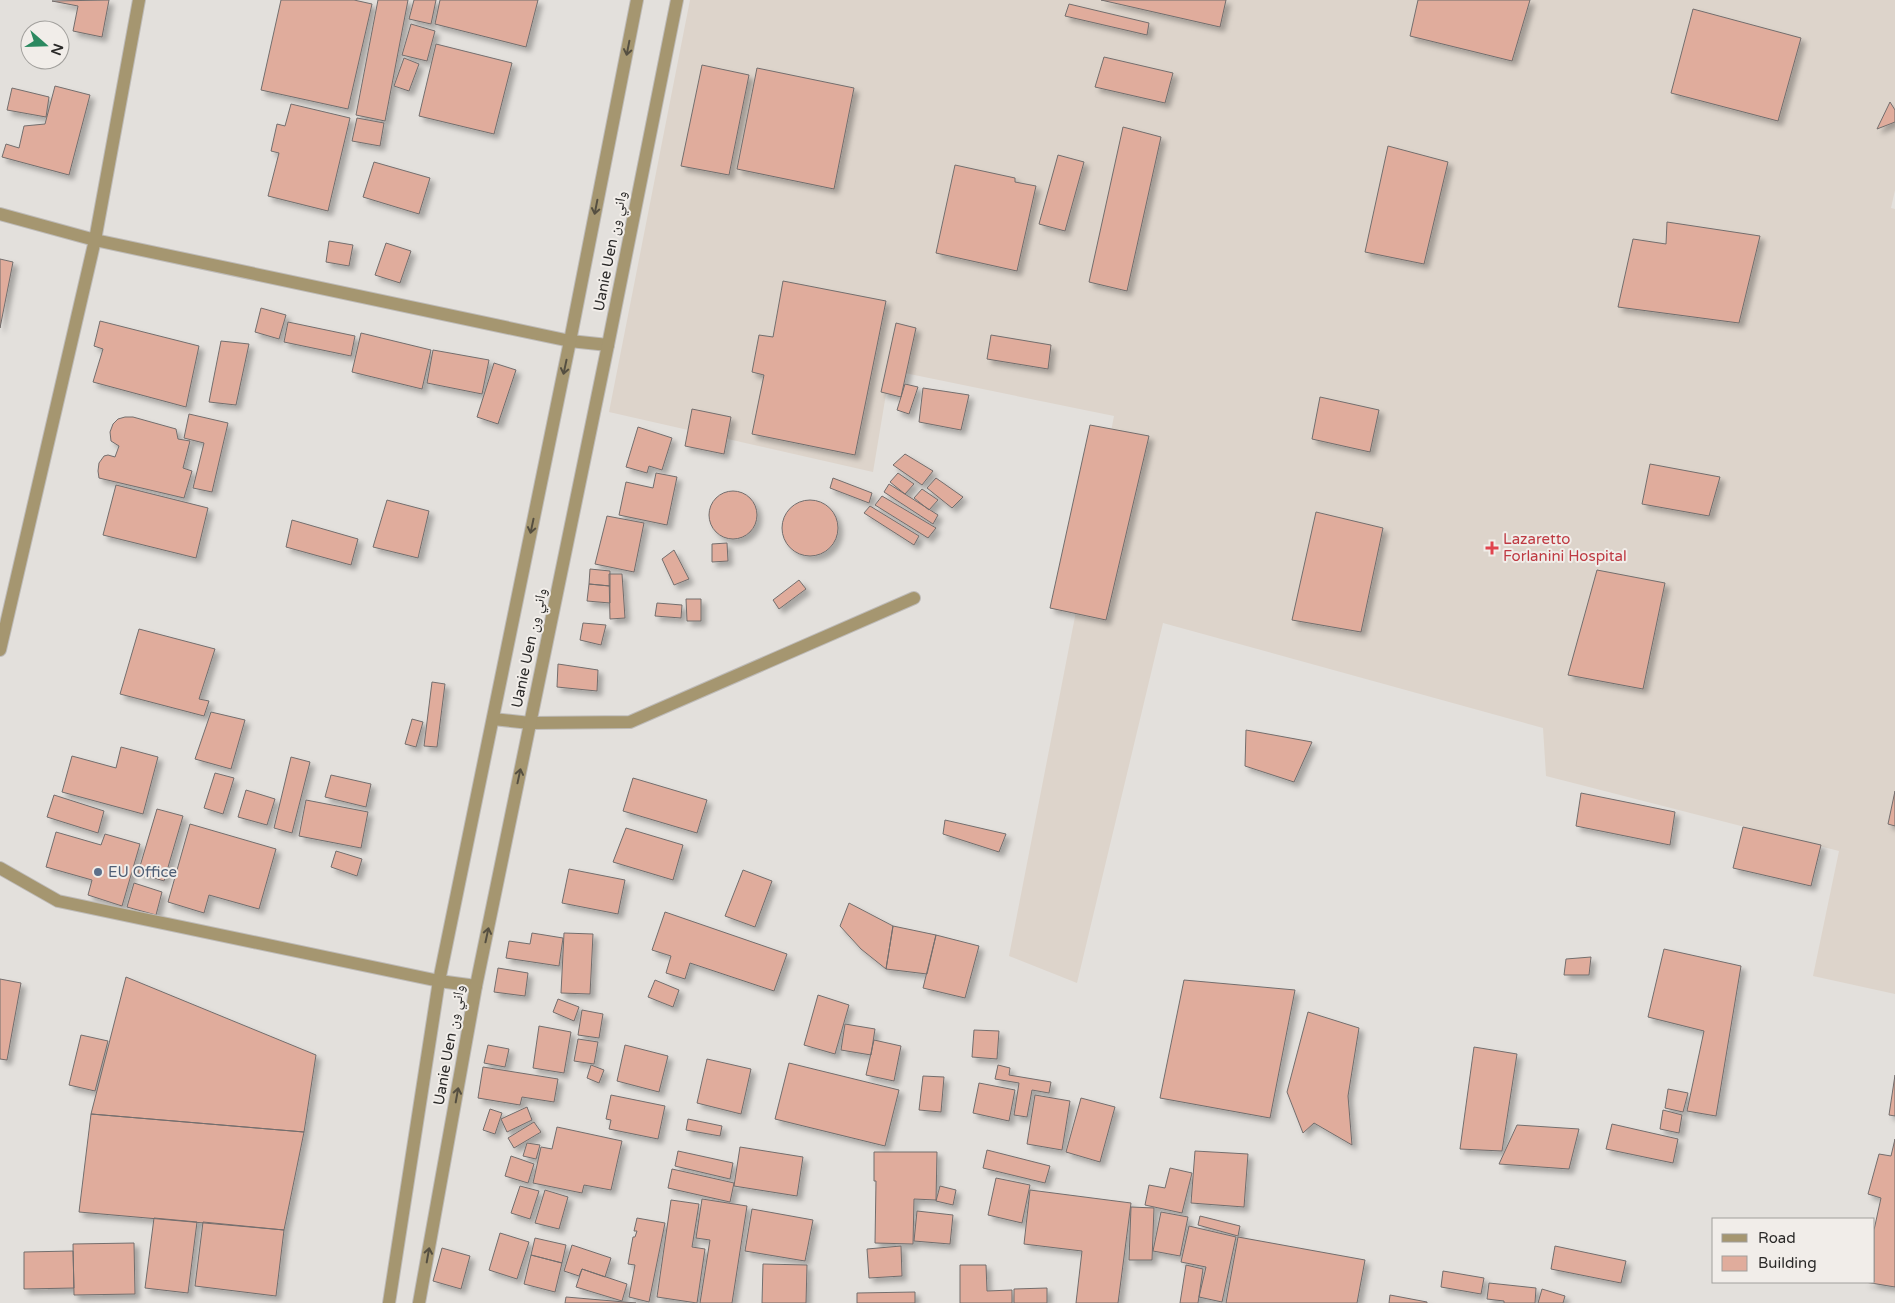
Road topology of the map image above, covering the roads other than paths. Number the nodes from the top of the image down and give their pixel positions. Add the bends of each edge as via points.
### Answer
1 (139, 0) edge
2 (637, 0) edge
3 (677, 0) edge
4 (0, 214) edge
5 (95, 240) junction
6 (570, 341) junction
7 (608, 344) junction
8 (914, 598) dead end
9 (0, 650) edge
10 (493, 719) junction
11 (530, 723) junction
12 (0, 868) edge
13 (439, 981) junction
14 (476, 986) junction
15 (389, 1303) edge
16 (419, 1303) edge

1 - 5 street
2 -> 6 street, Uanie Uen واني ون
3 - 7 street, Uanie Uen واني ون
4 - 5 street
5 - 6 street
5 - 9 street
6 - 7 street
6 -> 10 street, Uanie Uen واني ون
7 - 11 street, Uanie Uen واني ون
8 - 11 street via 630,722
10 - 11 street
10 - 13 street, Uanie Uen واني ون
14 -> 11 street, Uanie Uen واني ون
12 - 13 street via 58,901
13 - 14 street
13 - 15 street, Uanie Uen واني ون
16 -> 14 street, Uanie Uen واني ون

